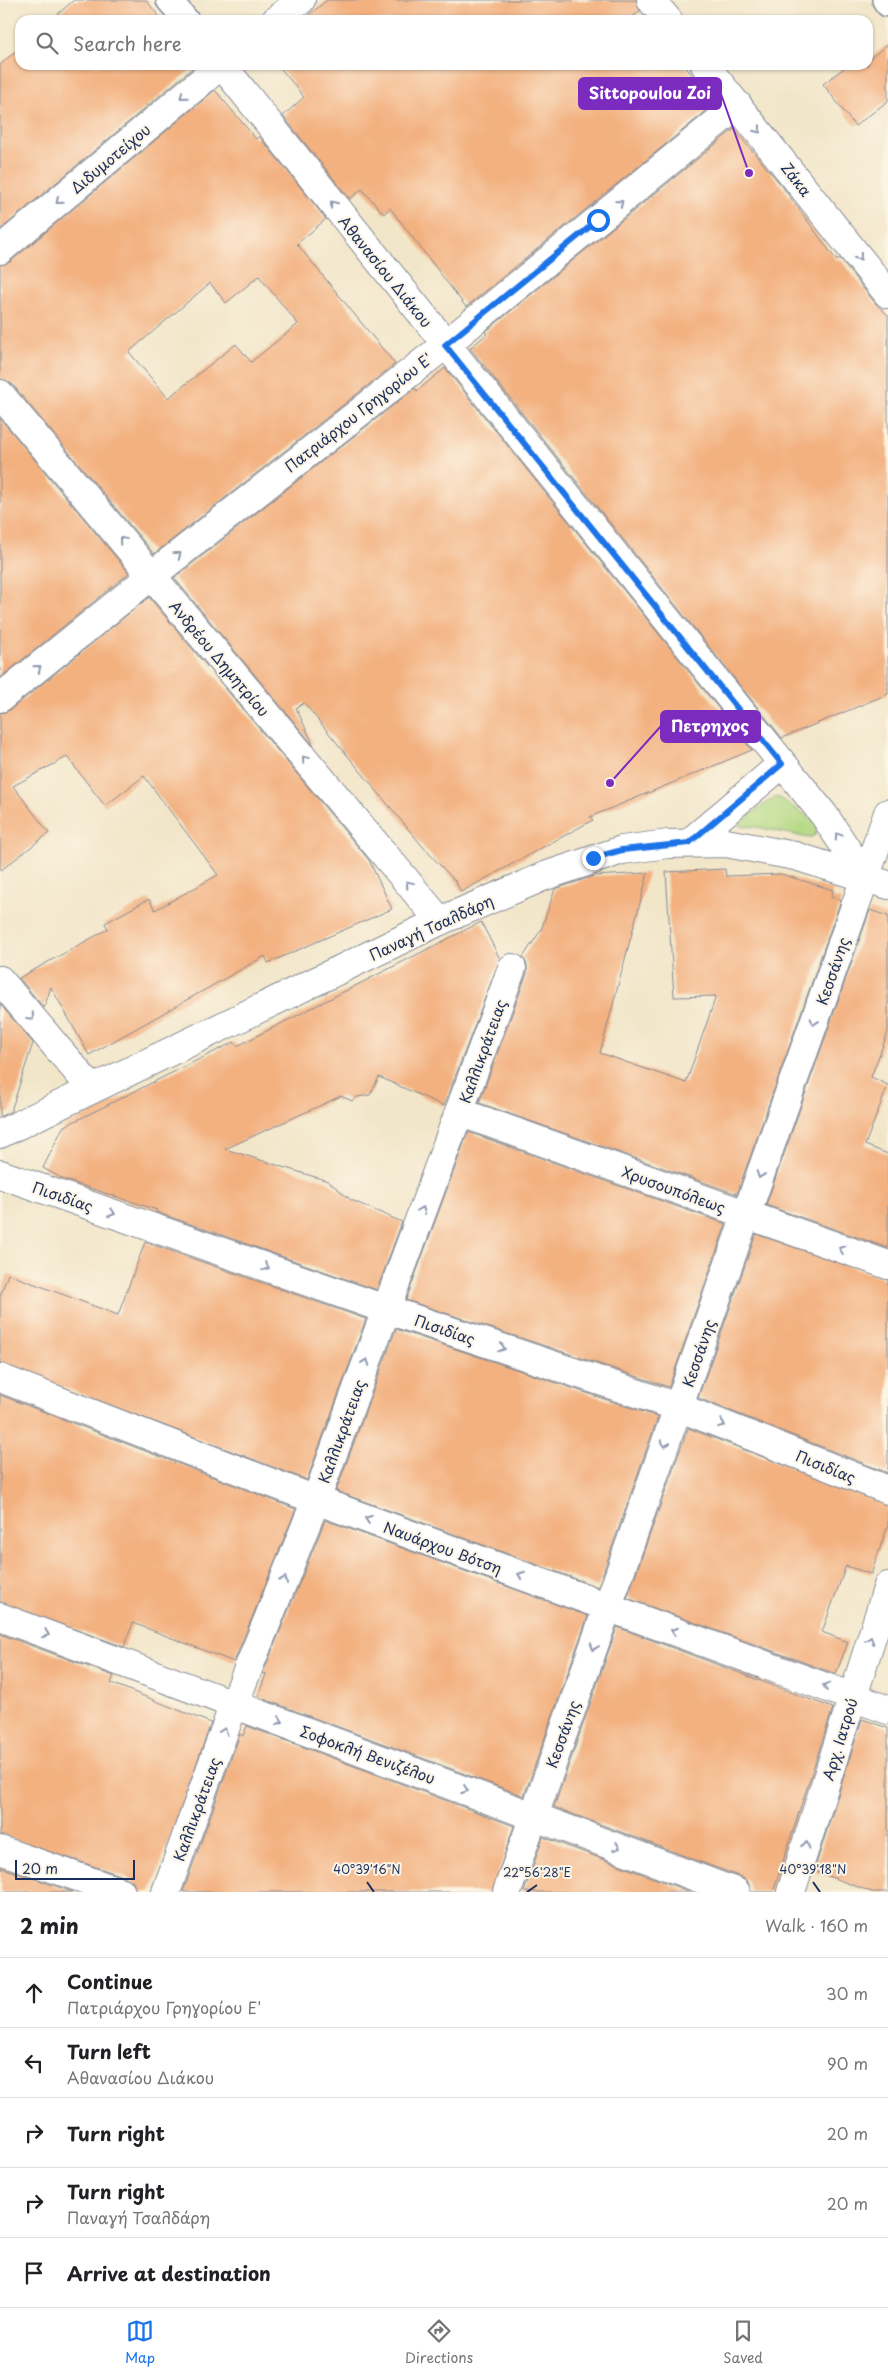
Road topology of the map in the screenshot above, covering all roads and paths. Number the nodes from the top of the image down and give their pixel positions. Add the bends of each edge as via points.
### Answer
1 (170, 0) edge
2 (301, 0) edge
3 (651, 0) edge
4 (885, 0) edge
5 (888, 4) edge
6 (182, 15) edge
7 (282, 15) edge
8 (664, 15) edge
9 (215, 70) edge
10 (225, 70) edge
11 (709, 70) edge
12 (738, 105) junction
13 (0, 250) edge
14 (888, 294) edge
15 (445, 345) junction
16 (0, 394) edge
17 (151, 576) junction
18 (0, 698) edge
19 (782, 764) junction
20 (888, 813) edge
21 (689, 843) junction
22 (877, 881) edge
23 (440, 921) junction
24 (512, 968) dead end
25 (0, 980) edge
26 (92, 1089) junction
27 (459, 1112) junction
28 (0, 1134) edge
29 (0, 1174) edge
30 (746, 1214) junction
31 (888, 1265) edge
32 (385, 1308) junction
33 (0, 1378) edge
34 (678, 1407) junction
35 (888, 1490) edge
36 (316, 1500) junction
37 (888, 1586) edge
38 (608, 1606) junction
39 (0, 1617) edge
40 (852, 1696) junction
41 (234, 1704) junction
42 (888, 1710) edge
43 (534, 1816) junction
44 (0, 1850) edge
45 (121, 1892) edge
46 (166, 1892) edge
47 (507, 1892) edge
48 (736, 1892) edge
49 (791, 1892) edge

1 - 6 street
2 - 7 street
3 - 8 street
4 - 5 street
9 -> 13 street, Διδυμοτείχου
15 -> 10 street, Αθανασίου Διάκου
11 - 12 street, Ζάκα
12 -> 14 street, Ζάκα
15 -> 12 street, Πατριάρχου Γρηγορίου Ε'
17 -> 15 street, Πατριάρχου Γρηγορίου Ε'
15 - 19 street, Αθανασίου Διάκου
17 -> 16 street, Ανδρέου Δημητρίου
18 -> 17 street, Πατριάρχου Γρηγορίου Ε'
23 -> 17 street, Ανδρέου Δημητρίου
19 - 21 street
22 -> 19 street, Αθανασίου Διάκου
20 - 22 street, Κεσσάνης
21 - 22 street, Παναγή Τσαλδάρη via 726,844 795,856
21 - 23 street, Παναγή Τσαλδάρη via 622,850 593,858
22 -> 30 street, Κεσσάνης
23 - 26 street, Παναγή Τσαλδάρη
24 - 27 street, Καλλικράτειας
25 -> 26 street
26 - 28 street, Παναγή Τσαλδάρη
27 - 30 street, Χρυσουπόλεως
32 -> 27 street, Καλλικράτειας
29 -> 32 street, Πισιδίας
31 -> 30 street, Χρυσουπόλεως
30 - 34 street, Κεσσάνης
32 -> 34 street, Πισιδίας
36 -> 32 street, Καλλικράτειας
33 - 36 street, Ναυάρχου Βότση
34 -> 35 street, Πισιδίας
34 -> 38 street, Κεσσάνης
38 -> 36 street, Ναυάρχου Βότση
41 -> 36 street, Καλλικράτειας
40 -> 37 street, Αρχ. Ιατρού
40 -> 38 street, Ναυάρχου Βότση
38 -> 43 street, Κεσσάνης
39 -> 41 street, Σοφοκλή Βενιζέλου
40 - 42 street, Ναυάρχου Βότση
49 -> 40 street, Αρχ. Ιατρού
41 -> 43 street, Σοφοκλή Βενιζέλου
46 -> 41 street, Καλλικράτειας
43 - 47 street, Κεσσάνης
43 -> 48 street, Σοφοκλή Βενιζέλου
44 - 45 street

